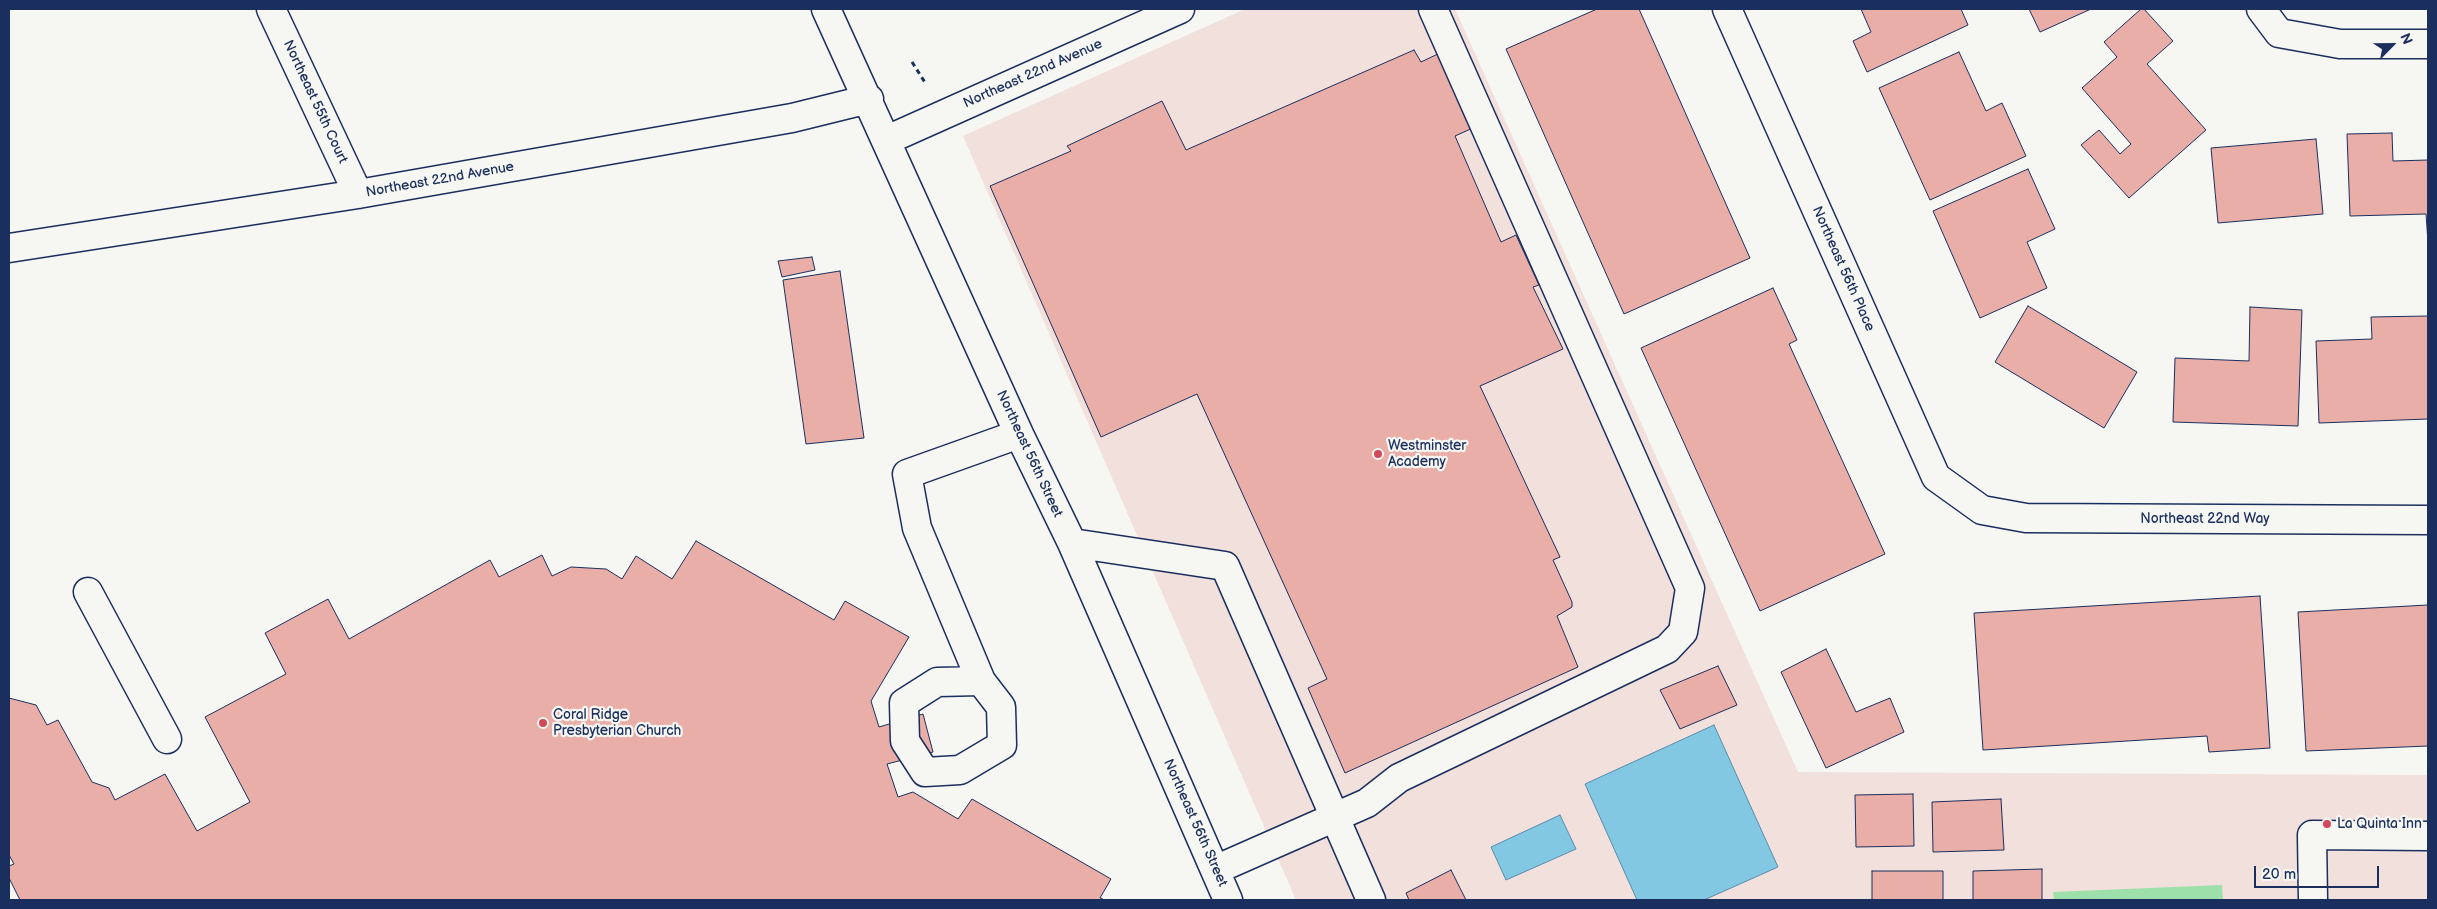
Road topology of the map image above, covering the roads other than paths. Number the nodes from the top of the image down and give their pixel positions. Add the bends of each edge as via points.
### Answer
1 (271, 9) edge
2 (826, 9) edge
3 (1180, 9) edge
4 (1433, 9) edge
5 (1726, 9) edge
6 (2261, 9) edge
7 (2428, 44) edge
8 (869, 100) junction
9 (887, 140) junction
10 (358, 194) junction
11 (9, 248) edge
12 (1019, 434) junction
13 (1982, 510) joint
14 (2428, 520) edge
15 (1072, 543) junction
16 (88, 592) dead end
17 (981, 681) dead end
18 (167, 739) dead end
19 (1336, 818) junction
20 (2428, 836) edge
21 (1215, 870) junction
22 (1228, 900) edge
23 (1371, 900) edge
24 (2313, 900) edge

1 - 10 street, Northeast 55th Court
2 - 8 street, Northeast 56th Street
3 - 9 street, Northeast 22nd Avenue
4 - 19 street via 1690,588 1683,632 1667,649 1400,778 1368,803
5 - 13 street, Northeast 56th Place via 1936,477
6 - 7 street via 2278,33 2340,44
8 - 9 street, Northeast 56th Street
8 - 10 street, Northeast 22nd Avenue via 792,118
9 - 12 street, Northeast 56th Street
10 - 11 street, Northeast 22nd Avenue
12 - 15 street, Northeast 56th Street
12 - 17 street via 907,474 917,528
13 - 14 street, Northeast 22nd Way via 2026,518
15 - 19 street via 1225,566
15 - 21 street, Northeast 56th Street
16 - 18 street
19 - 21 street
19 - 23 street
20 - 24 street via 2312,835
21 - 22 street, Northeast 56th Street

